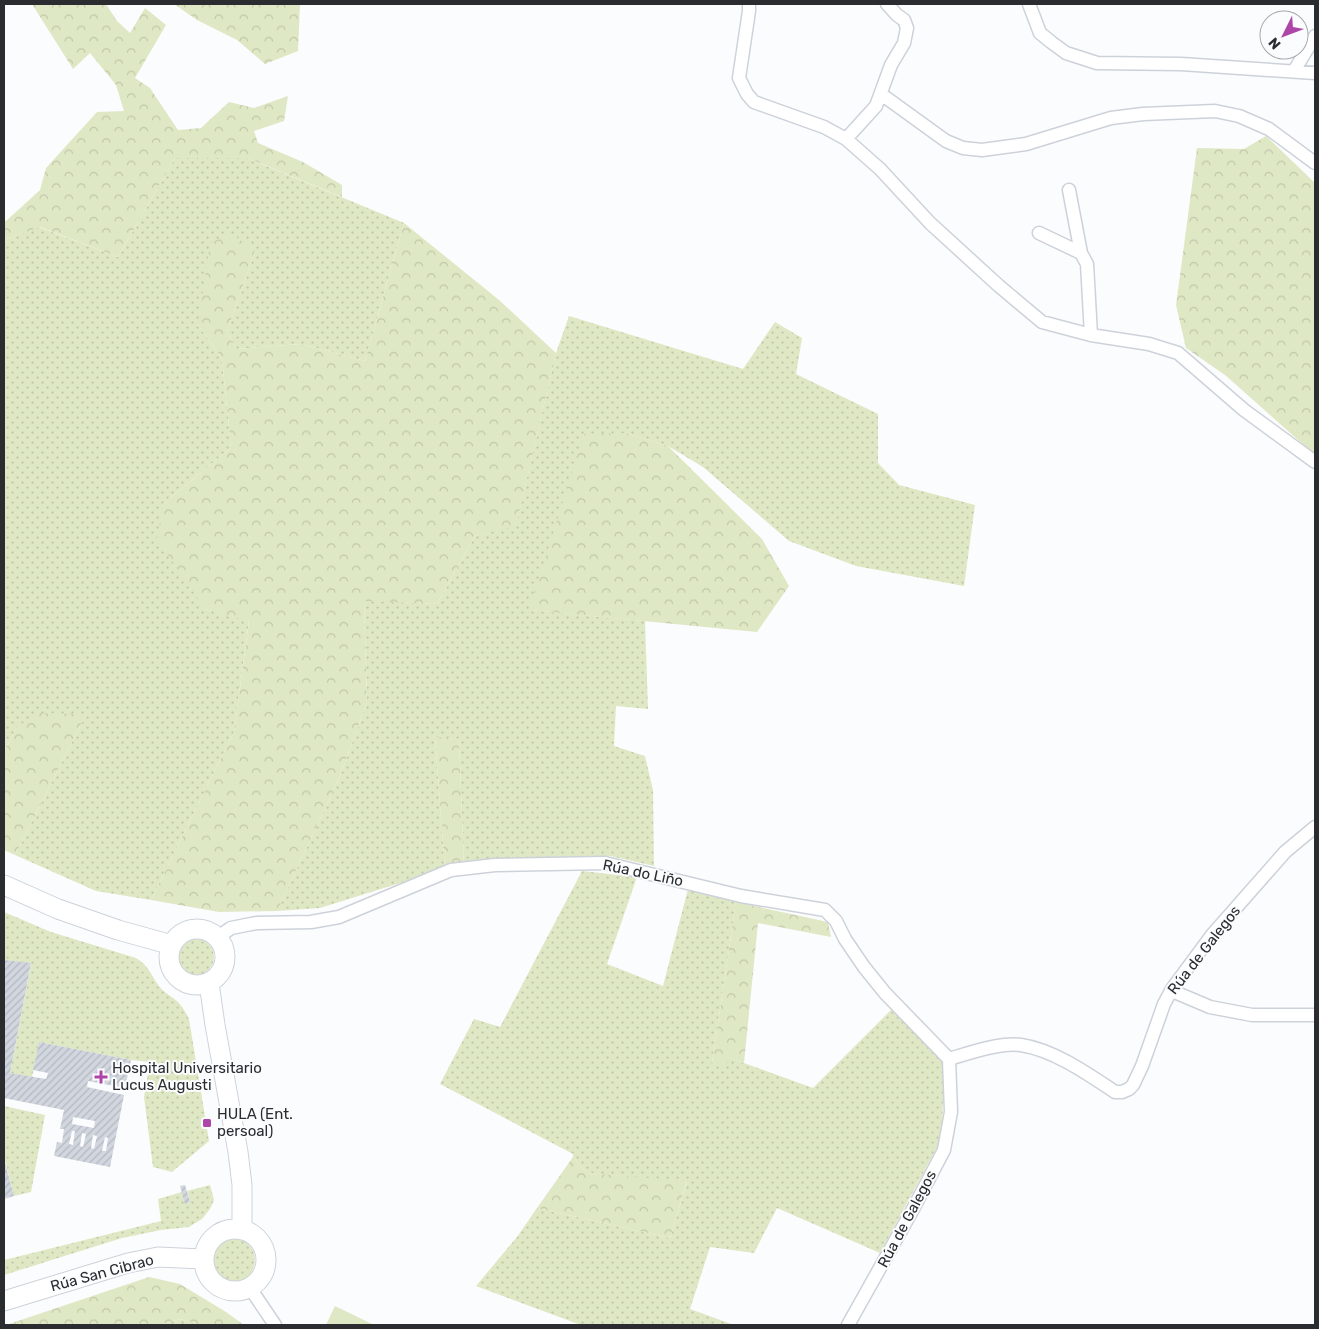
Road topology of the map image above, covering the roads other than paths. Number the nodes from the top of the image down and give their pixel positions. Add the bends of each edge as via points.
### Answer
1 (749, 4) edge
2 (887, 4) edge
3 (1029, 4) edge
4 (1315, 36) edge
5 (1294, 71) junction
6 (1315, 72) edge
7 (881, 94) junction
8 (846, 139) junction
9 (1315, 163) edge
10 (1069, 190) dead end
11 (1039, 233) dead end
12 (1081, 253) junction
13 (1091, 335) junction
14 (1315, 462) edge
15 (1315, 827) edge
16 (4, 885) edge
17 (218, 937) junction
18 (172, 945) junction
19 (208, 983) junction
20 (1172, 989) junction
21 (1315, 1015) edge
22 (949, 1059) junction
23 (242, 1229) junction
24 (203, 1260) junction
25 (250, 1288) junction
26 (4, 1301) edge
27 (275, 1325) edge
28 (848, 1325) edge

1 - 8 street via 740,78 747,94 754,102 824,127
2 - 7 street via 904,20 907,28 904,43 891,65
3 - 5 street via 1040,32 1051,42 1066,53 1097,63
4 - 5 street
5 - 6 street
7 - 8 street via 876,106
7 - 9 street via 946,141 963,148 982,150 1026,144 1111,118 1215,111 1239,116 1269,129
8 - 13 street via 880,169 930,223 1042,322
10 - 12 street
11 - 12 street
12 - 13 street via 1087,264
13 - 14 street via 1149,344 1178,353 1244,410
15 - 20 street, Rúa de Galegos via 1285,852 1212,935
16 - 18 street via 58,909
17 - 18 street via 204,930 189,930 176,938
17 - 19 street via 223,945 225,962 222,971
17 - 22 street, Rúa do Liño via 231,928 252,924 312,922 339,917 451,870 495,865 605,863 741,896 825,910 836,921 864,967
18 - 19 street via 170,961 177,976 192,985
19 - 23 street via 238,1152
20 - 21 street via 1210,1007 1252,1016
20 - 22 street, Rúa de Galegos via 1134,1085 1122,1092 1116,1092 1048,1053 1020,1045 992,1047
22 - 28 street, Rúa de Galegos via 952,1112 944,1150
23 - 24 street via 227,1229 216,1234 208,1242
23 - 25 street via 262,1243 266,1255 260,1279
24 - 25 street via 209,1278 221,1288 237,1292
24 - 26 street, Rúa San Cibrao via 158,1257 128,1263
25 - 27 street

